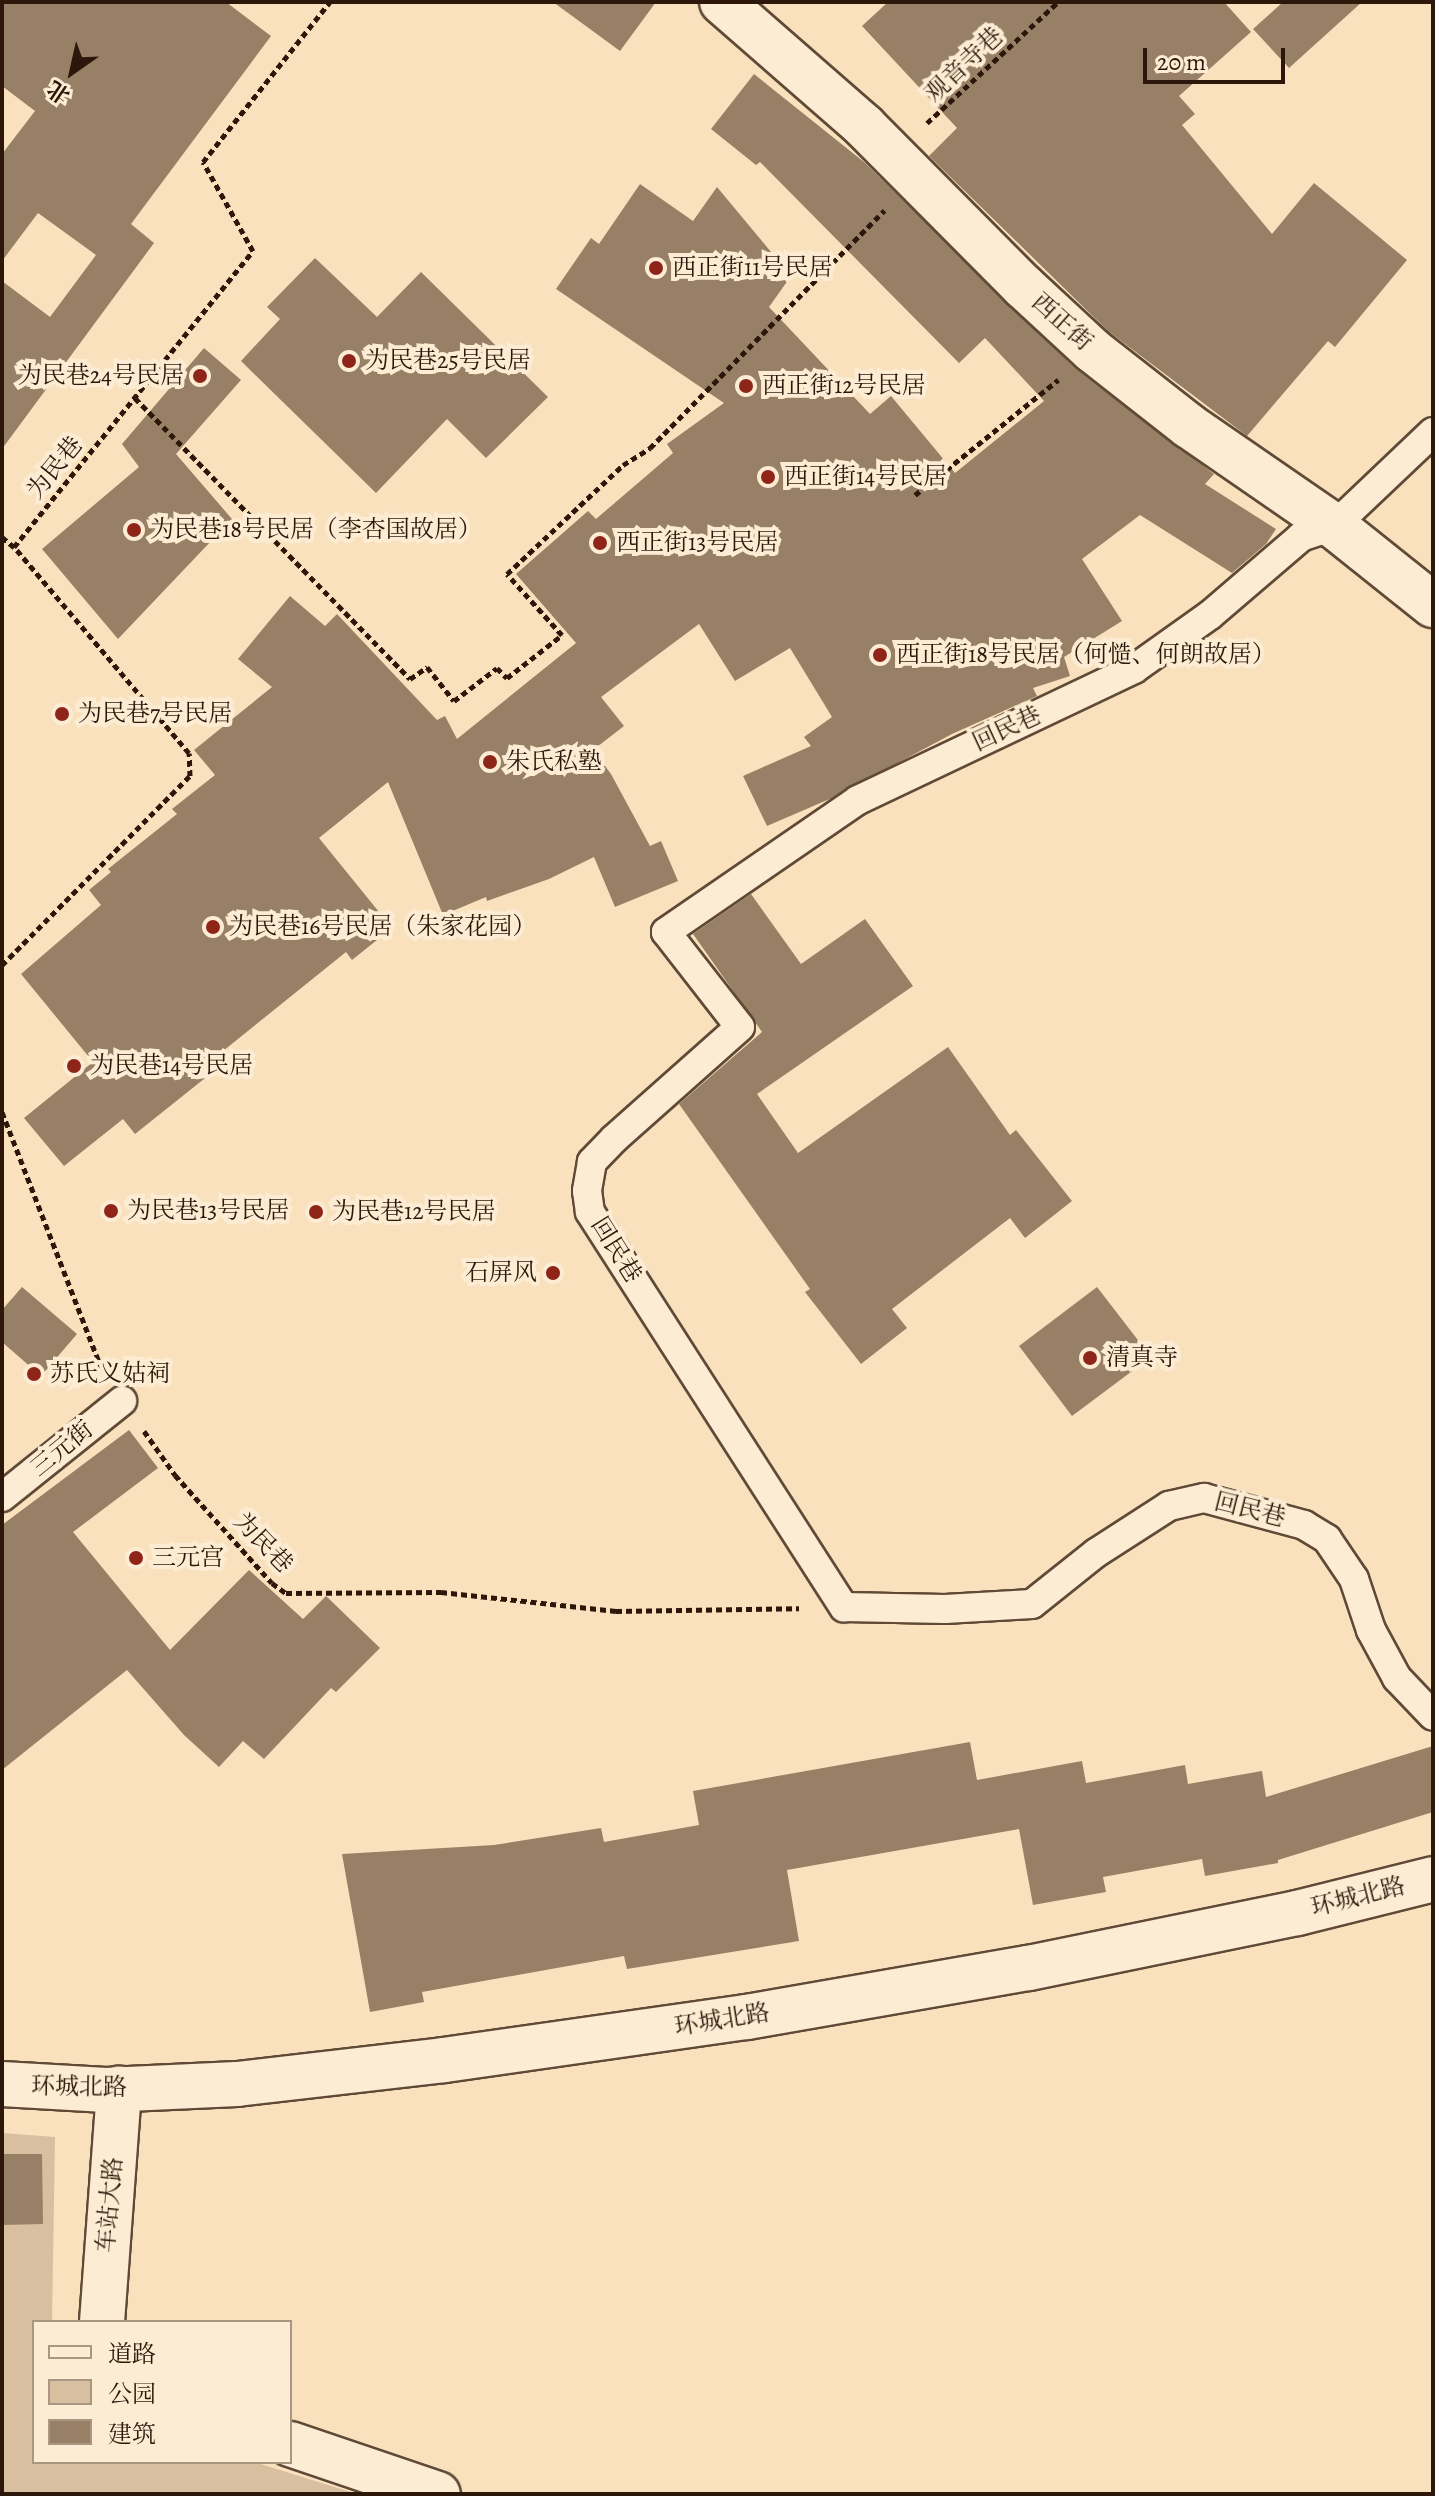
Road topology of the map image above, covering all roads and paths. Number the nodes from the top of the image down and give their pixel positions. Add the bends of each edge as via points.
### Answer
1 (330, 2) edge
2 (722, 2) edge
3 (1058, 2) edge
4 (905, 166) junction
5 (1092, 350) junction
6 (135, 398) junction
7 (1433, 432) edge
8 (915, 495) dead end
9 (1334, 526) junction
10 (2, 537) edge
11 (14, 547) junction
12 (1433, 605) edge
13 (2, 965) edge
14 (2, 1112) edge
15 (122, 1401) junction
16 (2, 1497) edge
17 (844, 1607) junction
18 (1433, 1716) edge
19 (1433, 1879) edge
20 (2, 2084) edge
21 (119, 2089) junction
22 (102, 2320) edge
23 (292, 2445) edge
24 (438, 2494) edge

1 - 6 path, 为民巷 via 203,162 253,251
2 - 4 street, 西正街
3 - 4 path, 观音寺巷
4 - 5 street, 西正街
4 - 6 path, 观音寺巷 via 650,448 623,465 507,574 562,635 507,678 497,668 454,701 427,667 410,679
5 - 8 path
5 - 9 street, 西正街 via 1189,426
6 - 11 path, 为民巷
7 - 9 lane
9 - 12 street, 西正街
9 - 17 lane, 回民巷 via 1301,537 1210,615 1134,669 858,800 666,932 740,1027 592,1162 590,1212
10 - 11 path
11 - 13 path via 189,753 190,776
14 - 15 path, 为民巷 via 102,1371
15 - 16 lane, 三元街
15 - 17 path, 为民巷 via 175,1475 286,1593 441,1592 616,1611
17 - 18 lane, 回民巷 via 1032,1604 1096,1553 1169,1506 1204,1498 1304,1525 1327,1539 1354,1579 1371,1630 1397,1678
19 - 21 street, 环城北路 via 1044,1965 747,2017 430,2062 237,2084
20 - 21 street, 环城北路
21 - 22 street, 车站大路
23 - 24 street

